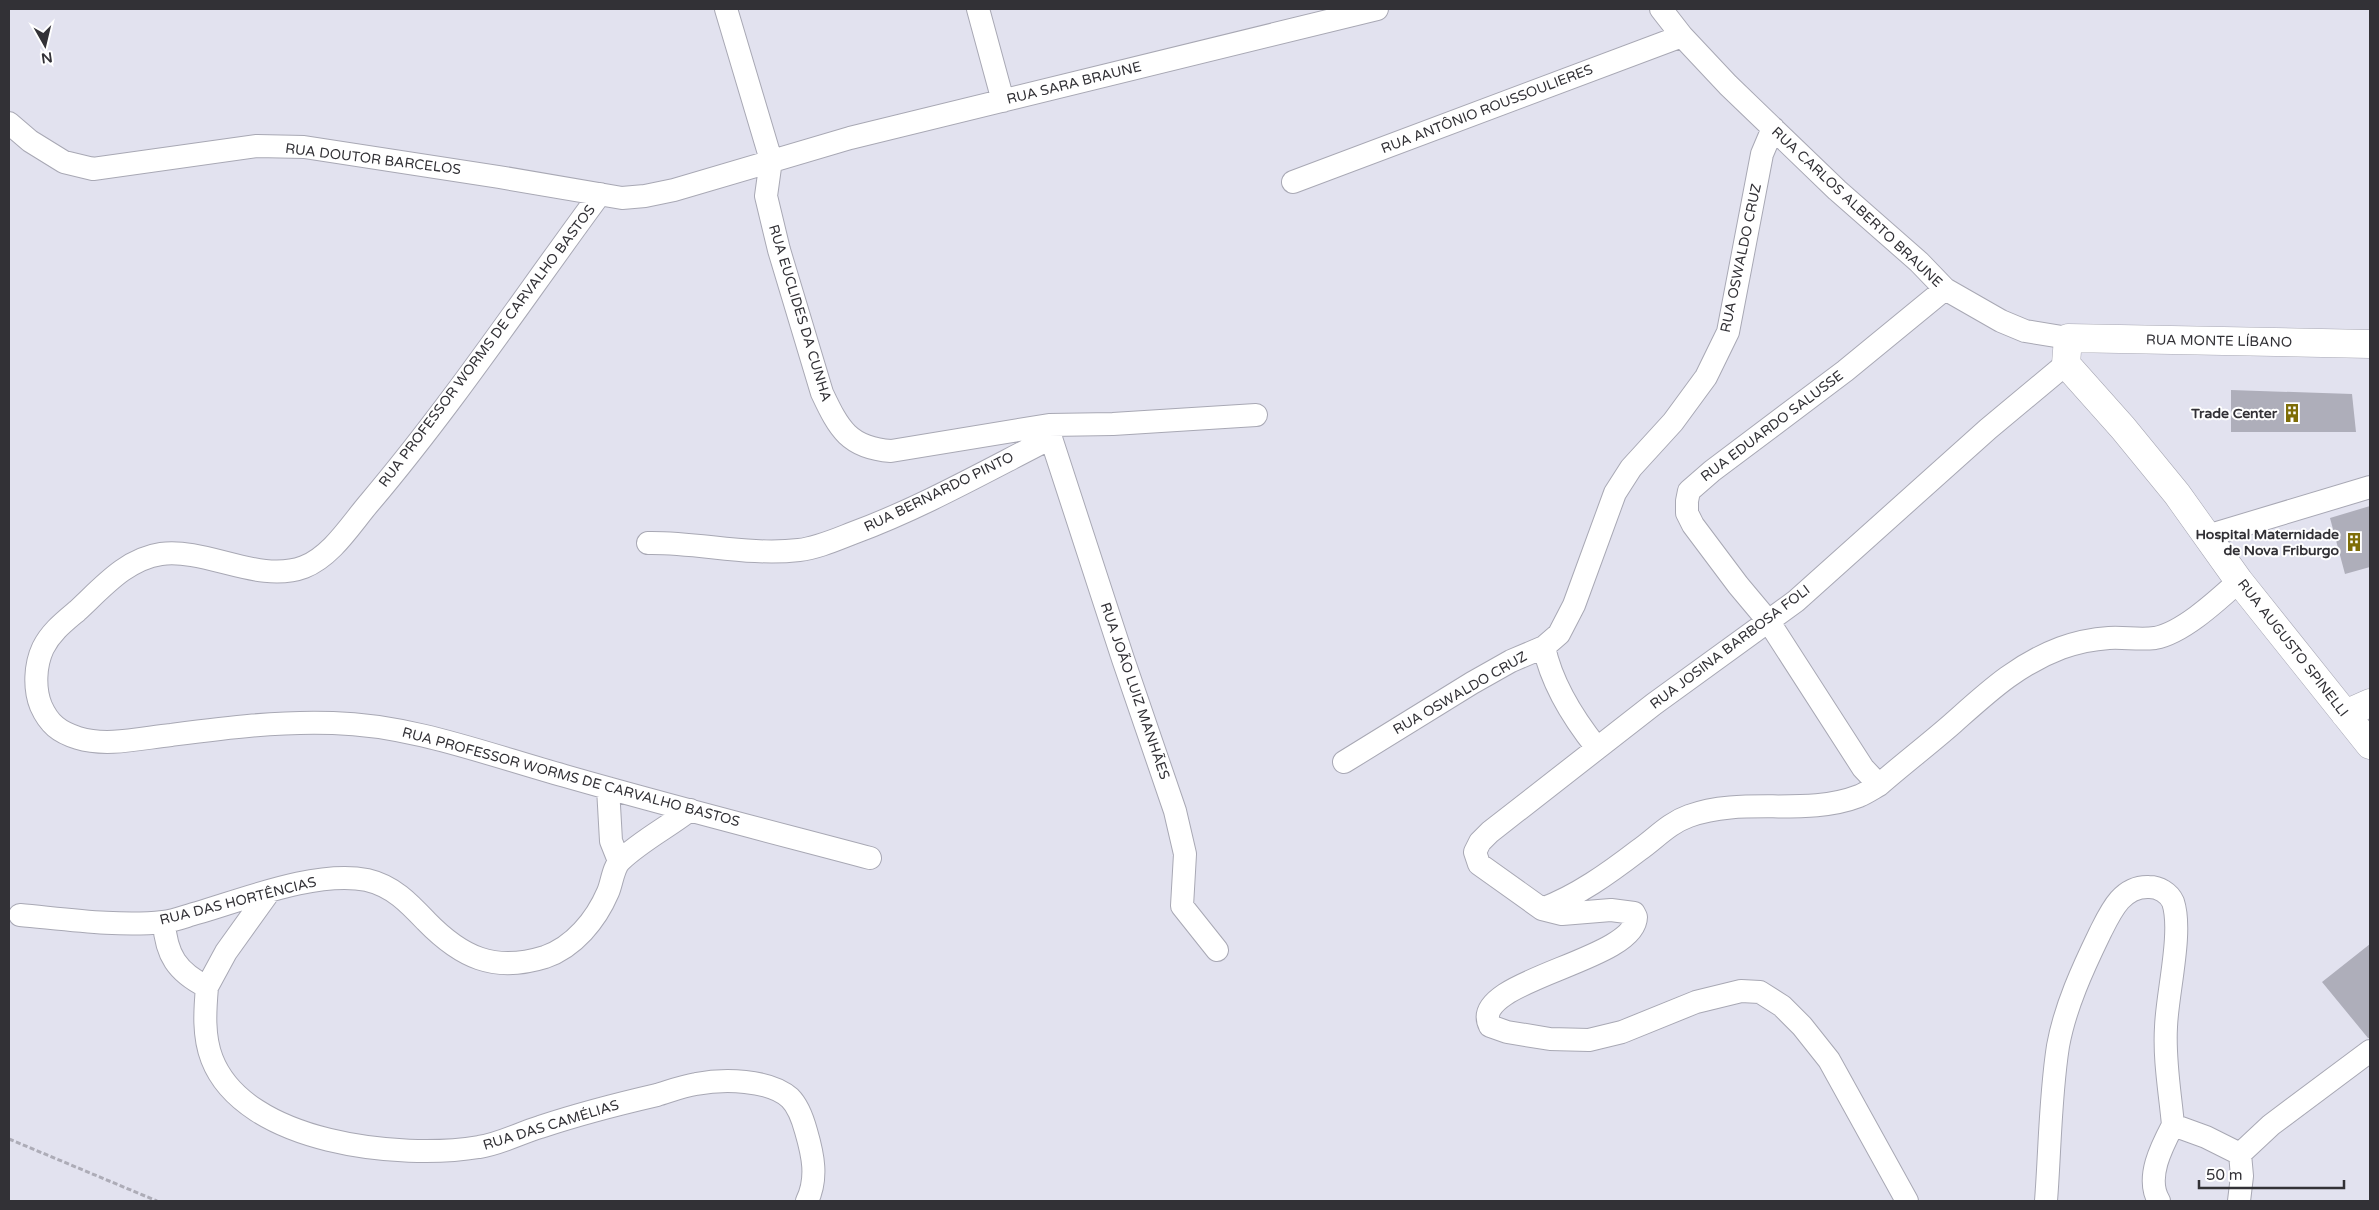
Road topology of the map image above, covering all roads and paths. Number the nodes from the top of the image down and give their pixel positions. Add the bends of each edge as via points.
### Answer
1 (726, 9) edge
2 (978, 9) edge
3 (1377, 9) edge
4 (1661, 9) edge
5 (1682, 36) junction
6 (1003, 101) junction
7 (9, 124) edge
8 (1773, 128) junction
9 (771, 160) junction
10 (1293, 182) dead end
11 (600, 194) junction
12 (1946, 289) junction
13 (2370, 344) edge
14 (2067, 351) junction
15 (1256, 415) dead end
16 (1050, 432) junction
17 (2370, 487) edge
18 (2208, 536) junction
19 (648, 543) dead end
20 (2239, 581) junction
21 (1769, 622) junction
22 (1544, 647) junction
23 (2370, 703) edge
24 (2345, 714) junction
25 (2370, 745) edge
26 (1598, 748) junction
27 (1344, 762) dead end
28 (1879, 785) junction
29 (608, 788) junction
30 (690, 810) junction
31 (870, 858) dead end
32 (619, 861) junction
33 (269, 892) junction
34 (1542, 909) junction
35 (20, 915) dead end
36 (164, 922) junction
37 (1217, 950) dead end
38 (206, 987) junction
39 (2370, 1051) edge
40 (2173, 1125) junction
41 (9, 1139) edge
42 (2240, 1154) junction
43 (157, 1201) edge
44 (806, 1201) edge
45 (1907, 1201) edge
46 (2046, 1201) edge
47 (2158, 1201) edge
48 (2239, 1201) edge

1 - 9 street
2 - 6 street
3 - 6 street, RUA SARA BRAUNE
4 - 5 street, RUA CARLOS ALBERTO BRAUNE
5 - 8 street, RUA CARLOS ALBERTO BRAUNE
5 - 10 street, RUA ANTÔNIO ROUSSOULIERES
6 - 9 street, RUA SARA BRAUNE
7 - 11 street, RUA DOUTOR BARCELOS via 64,162 93,169 257,146 304,147
8 - 12 street, RUA CARLOS ALBERTO BRAUNE
8 - 22 street, RUA OSWALDO CRUZ via 1762,154 1728,332 1706,377 1673,422 1631,468 1615,493 1574,605 1559,634
9 - 11 street, RUA SARA BRAUNE via 645,196 622,198
9 - 16 street, RUA EUCLIDES DA CUNHA via 766,196 779,250 822,393 844,432 860,445 891,451
11 - 29 street, RUA PROFESSOR WORMS DE CARVALHO BASTOS via 415,447 328,552 307,566 286,572 242,567 196,556 161,554 136,563 110,579 53,632 41,652 37,696 56,729 82,740 114,741 266,723 337,723 407,731
12 - 14 street, RUA CARLOS ALBERTO BRAUNE via 2001,321
12 - 21 street, RUA EDUARDO SALUSSE via 1845,372 1689,491 1687,512 1693,525
13 - 14 street, RUA MONTE LÍBANO
14 - 18 street, RUA AUGUSTO SPINELLI
14 - 21 street, RUA JOSINA BARBOSA FOLI via 1822,578
15 - 16 street, RUA EUCLIDES DA CUNHA via 1113,424
16 - 19 street, RUA BERNARDO PINTO via 884,522 820,545 781,552 723,549 679,542
16 - 37 street, RUA JOÃO LUIZ MANHÃES via 1175,811 1185,854 1182,906
17 - 18 street
18 - 20 street, RUA AUGUSTO SPINELLI
20 - 24 street, RUA AUGUSTO SPINELLI
20 - 28 street via 2180,627 2157,637 2087,642 2061,648 2030,662 1997,683
21 - 26 street, RUA JOSINA BARBOSA FOLI
21 - 28 street, RUA EDUARDO SALUSSE via 1863,768
22 - 26 street via 1565,702
22 - 27 street, RUA OSWALDO CRUZ via 1472,683
23 - 24 street
24 - 25 street, RUA AUGUSTO SPINELLI
26 - 34 street, RUA JOSINA BARBOSA FOLI via 1480,842 1475,852 1485,869
28 - 34 street via 1859,796 1839,801 1728,806 1686,817 1669,825 1641,849 1571,896
29 - 30 street, RUA PROFESSOR WORMS DE CARVALHO BASTOS
29 - 32 street via 611,841
30 - 31 street, RUA PROFESSOR WORMS DE CARVALHO BASTOS
30 - 32 street
32 - 33 street, RUA DAS HORTÊNCIAS via 608,893 593,920 560,950 526,961 500,962 463,953 411,904 389,888 367,880 326,879
33 - 36 street, RUA DAS HORTÊNCIAS
33 - 38 street, RUA DAS CAMÉLIAS via 226,952
34 - 45 street via 1572,914 1622,910 1634,913 1636,920 1624,936 1605,949 1523,984 1500,998 1488,1011 1490,1026 1550,1039 1589,1040 1622,1032 1696,1002 1741,991 1760,992 1782,1006 1829,1060
35 - 36 street, RUA DAS HORTÊNCIAS via 97,922
36 - 38 street via 170,954 179,970
38 - 44 street, RUA DAS CAMÉLIAS via 206,1040 212,1060 239,1099 259,1113 292,1128 333,1142 380,1149 446,1151 481,1147 602,1108 697,1084 743,1082 770,1087 790,1099 799,1113 812,1149 814,1169 812,1191
39 - 42 street via 2271,1125
40 - 42 street
40 - 46 street via 2165,1059 2175,942 2173,902 2166,892 2151,887 2136,888 2123,895 2105,924 2078,981 2061,1036 2050,1127
40 - 47 street via 2157,1160 2154,1182
41 - 43 path
42 - 48 street

